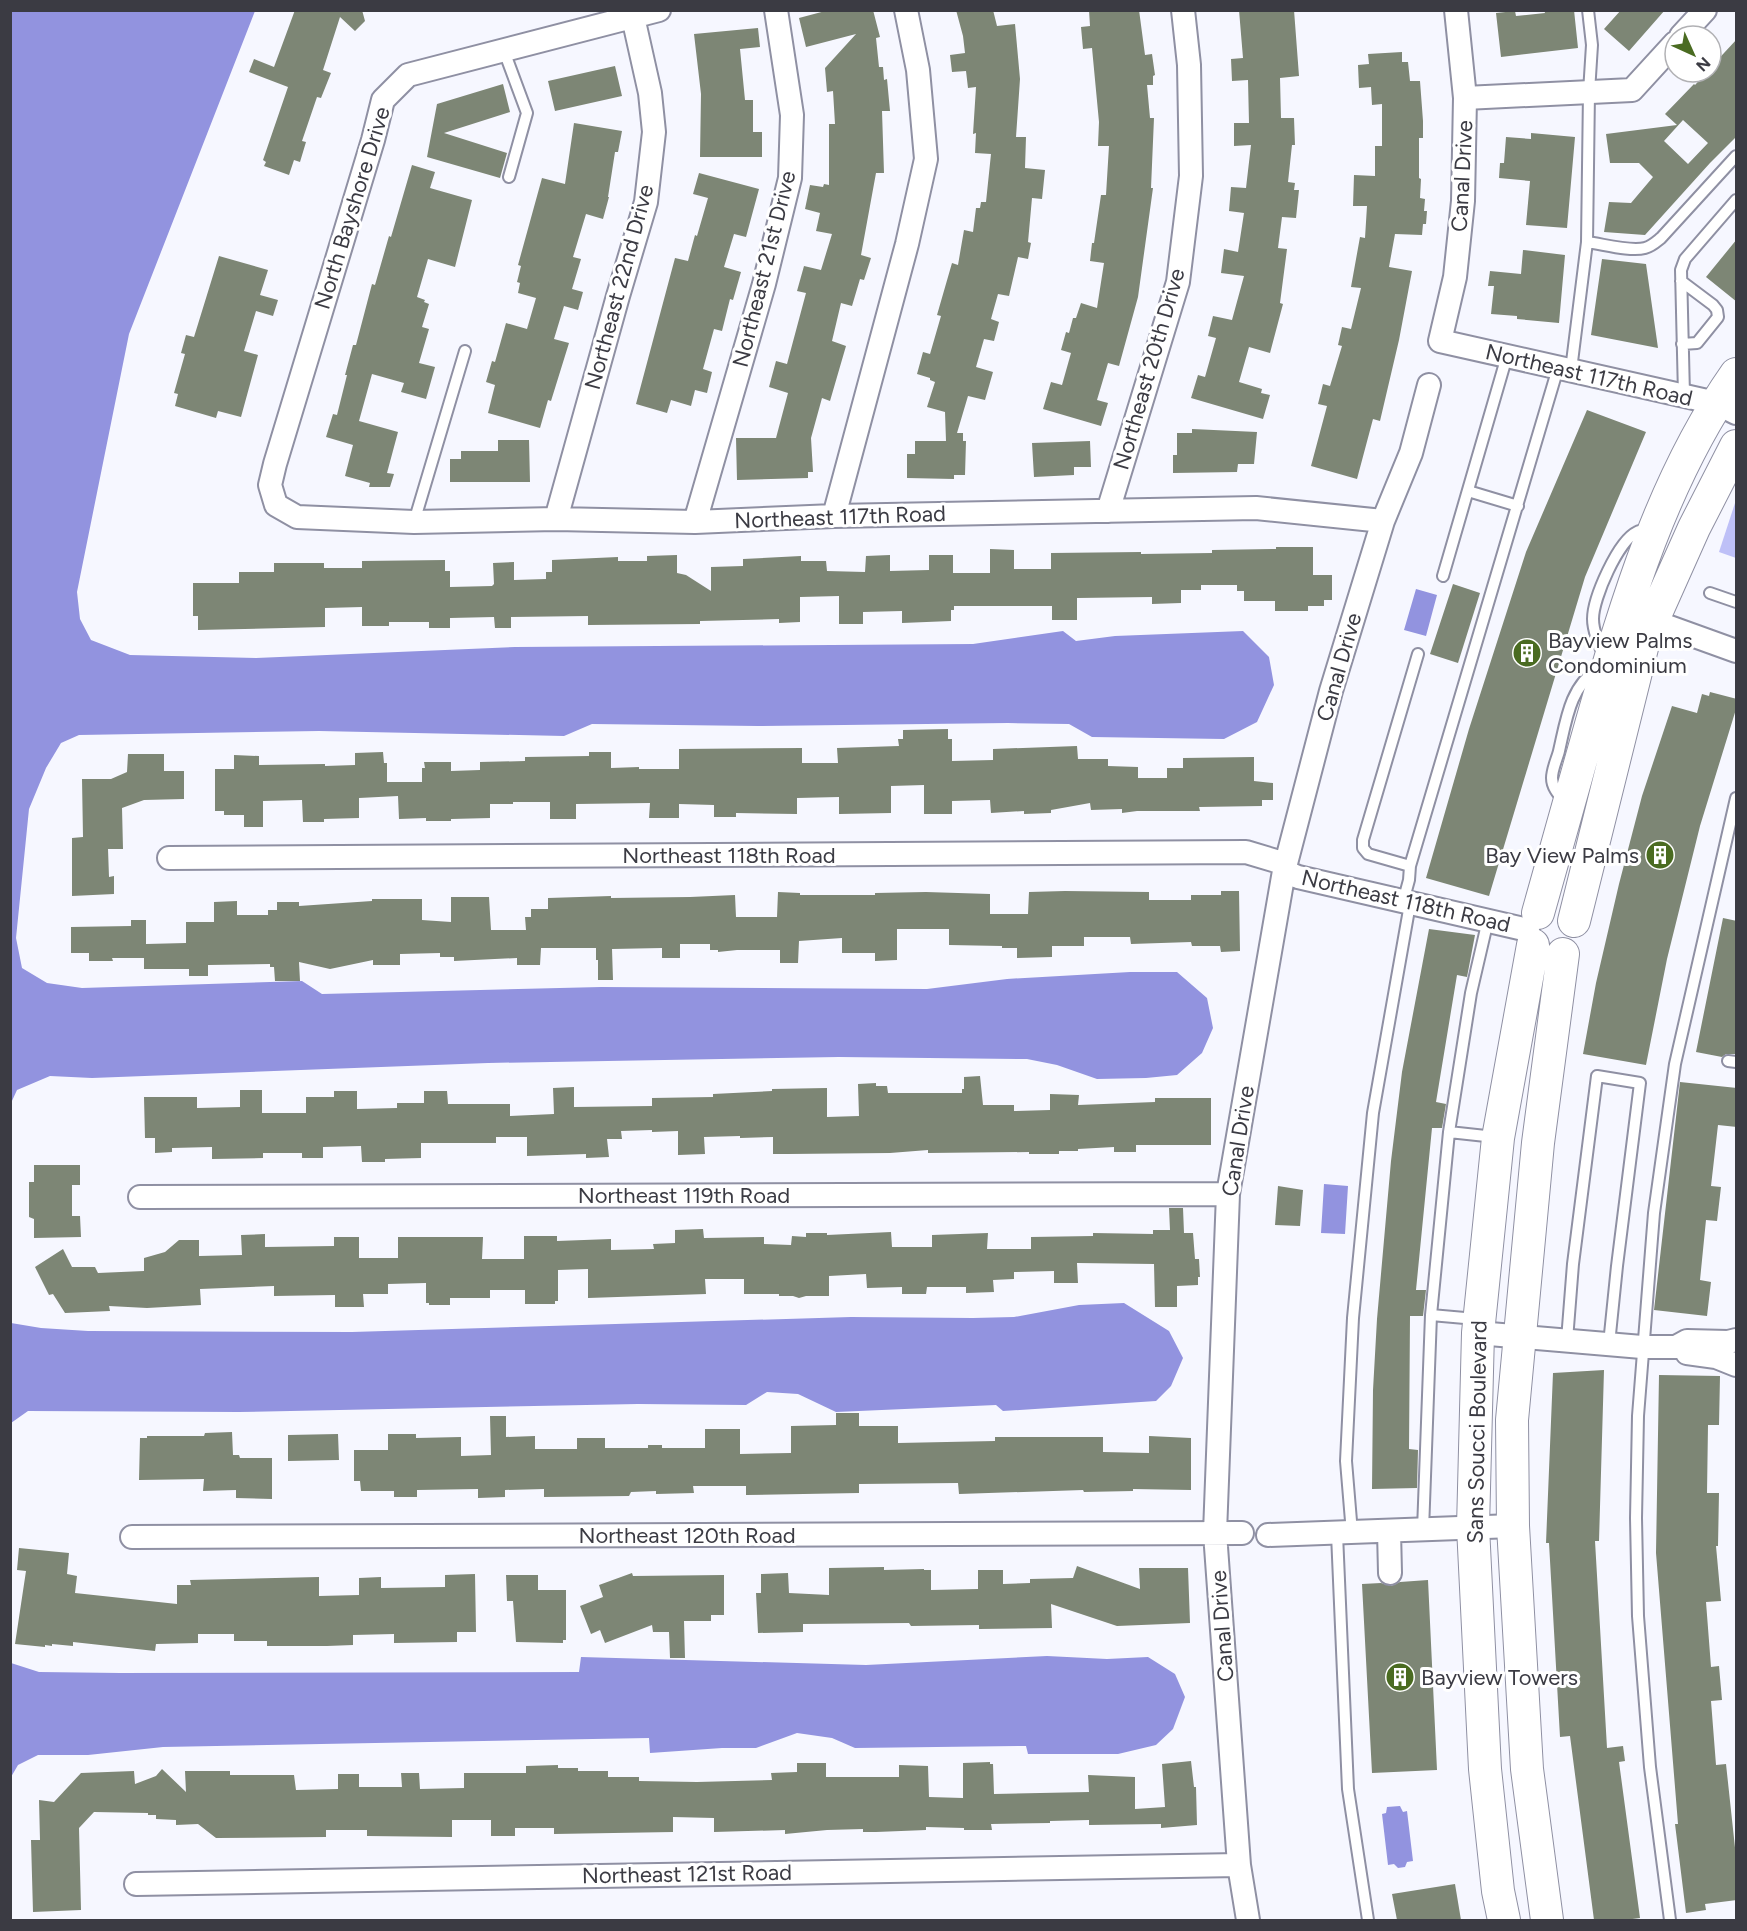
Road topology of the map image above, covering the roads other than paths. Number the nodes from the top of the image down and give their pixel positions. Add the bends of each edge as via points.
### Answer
1 (659, 10) edge
2 (776, 10) edge
3 (906, 10) edge
4 (1183, 10) edge
5 (1456, 10) edge
6 (1588, 10) edge
7 (1705, 10) edge
8 (633, 17) junction
9 (1692, 24) edge
10 (504, 51) junction
11 (1663, 56) edge
12 (1589, 92) junction
13 (1465, 98) junction
14 (1737, 156) edge
15 (509, 177) dead end
16 (1737, 200) edge
17 (1587, 242) junction
18 (1681, 281) junction
19 (1440, 341) joint
20 (1682, 344) junction
21 (465, 351) dead end
22 (1507, 356) junction
23 (1564, 369) junction
24 (1737, 374) edge
25 (1429, 385) dead end
26 (1684, 395) junction
27 (1726, 408) edge
28 (1737, 446) edge
29 (1468, 491) junction
30 (1518, 506) junction
31 (1108, 511) junction
32 (834, 516) junction
33 (297, 517) joint
34 (556, 519) junction
35 (1383, 521) junction
36 (414, 522) junction
37 (695, 522) junction
38 (1654, 530) junction
39 (1443, 576) dead end
40 (1710, 593) dead end
41 (1737, 602) edge
42 (1624, 610) junction
43 (1653, 621) junction
44 (1737, 651) edge
45 (1418, 654) dead end
46 (1609, 663) junction
47 (1737, 798) edge
48 (169, 858) dead end
49 (1410, 866) junction
50 (1285, 868) junction
51 (1407, 903) junction
52 (1488, 920) junction
53 (1574, 921) junction
54 (1533, 930) junction
55 (1563, 954) junction
56 (1449, 1132) junction
57 (1498, 1138) junction
58 (1228, 1194) junction
59 (140, 1197) dead end
60 (1431, 1315) junction
61 (1479, 1326) junction
62 (1519, 1336) junction
63 (1567, 1340) junction
64 (1737, 1340) edge
65 (1609, 1344) junction
66 (1642, 1347) junction
67 (1676, 1347) junction
68 (1737, 1365) edge
69 (1514, 1526) junction
70 (1473, 1527) junction
71 (1424, 1530) junction
72 (1389, 1532) junction
73 (1215, 1533) junction
74 (1242, 1533) dead end
75 (1344, 1533) junction
76 (1268, 1535) dead end
77 (132, 1538) dead end
78 (1390, 1573) dead end
79 (1239, 1864) junction
80 (136, 1884) dead end
81 (1248, 1920) edge
82 (1368, 1920) edge
83 (1504, 1920) edge
84 (1547, 1920) edge
85 (1670, 1920) edge

1 - 8 street, North Bayshore Drive
2 - 37 street, Northeast 21st Drive via 792,115 790,178 764,284
3 - 32 street via 918,70 926,159
4 - 31 street, Northeast 20th Drive via 1189,65 1191,176 1178,282
5 - 13 street, Canal Drive
6 - 12 lane via 1592,45
7 - 9 street
8 - 10 street, North Bayshore Drive
8 - 34 street, Northeast 22nd Drive via 650,93 654,132 646,202
10 - 15 lane via 527,113
10 - 33 street, North Bayshore Drive via 408,75 383,100 270,485 276,505
11 - 12 street via 1632,90
12 - 13 street
12 - 17 lane
13 - 19 street, Canal Drive via 1462,212 1455,277
14 - 17 lane via 1653,245 1634,249
16 - 18 lane via 1685,259
17 - 23 lane
18 - 20 lane
18 - 20 lane via 1713,305 1718,316 1697,343
19 - 22 street, Northeast 117th Road
20 - 26 lane
21 - 36 lane
22 - 23 street, Northeast 117th Road
22 - 29 lane
23 - 26 street, Northeast 117th Road
23 - 30 lane
24 - 27 street, Sans Soucci Boulevard
25 - 35 street, Canal Drive via 1411,453
26 - 27 street, Northeast 117th Road
27 - 38 street, Sans Soucci Boulevard via 1663,505
28 - 43 street via 1694,528
29 - 30 lane
29 - 39 lane
30 - 49 lane
31 - 32 street, Northeast 117th Road
31 - 35 street, Northeast 117th Road via 1256,508
32 - 37 street, Northeast 117th Road
33 - 36 street, Northeast 117th Road
34 - 36 street, Northeast 117th Road
34 - 37 street, Northeast 117th Road
35 - 50 street, Canal Drive via 1331,691
38 - 42 street, Sans Soucci Boulevard
38 - 46 lane via 1638,531 1626,541 1610,567 1596,603 1593,621
40 - 41 lane
42 - 43 street
42 - 46 street, Sans Soucci Boulevard
43 - 44 street
43 - 53 street via 1642,650
45 - 49 lane via 1363,840 1368,854
46 - 54 street, Sans Soucci Boulevard
47 - 66 lane via 1675,1064 1653,1213
48 - 50 street, Northeast 118th Road via 1246,852
49 - 51 lane
50 - 51 street, Northeast 118th Road via 1298,877
50 - 58 street, Canal Drive
51 - 52 street, Northeast 118th Road
51 - 75 lane via 1373,1113 1353,1318
52 - 54 street, Northeast 118th Road
52 - 56 lane via 1471,993
53 - 54 street via 1564,911 1551,908
53 - 55 street via 1576,936
54 - 55 street via 1543,954
54 - 57 street, Sans Soucci Boulevard
55 - 62 street, Sans Soucci Boulevard via 1538,1143
56 - 57 lane
56 - 60 lane
57 - 61 street, Sans Soucci Boulevard
58 - 59 street, Northeast 119th Road
58 - 73 street, Canal Drive
60 - 61 lane
60 - 71 lane
61 - 62 street
61 - 70 street, Sans Soucci Boulevard
62 - 63 street
62 - 69 street, Sans Soucci Boulevard via 1512,1420
63 - 65 street
63 - 65 lane via 1598,1076 1640,1083
64 - 67 street via 1687,1341
65 - 66 street
66 - 67 street
66 - 85 lane via 1636,1518 1638,1616 1650,1767
67 - 68 street via 1683,1353 1716,1357
69 - 70 street
69 - 84 street, Sans Soucci Boulevard via 1527,1768
70 - 71 street
70 - 83 street, Sans Soucci Boulevard via 1485,1768
71 - 72 street
72 - 75 street
72 - 78 street
73 - 74 street, Northeast 120th Road
73 - 77 street, Northeast 120th Road
73 - 79 street, Canal Drive
75 - 76 street
75 - 82 lane via 1348,1789
79 - 80 street, Northeast 121st Road
79 - 81 street, Canal Drive

